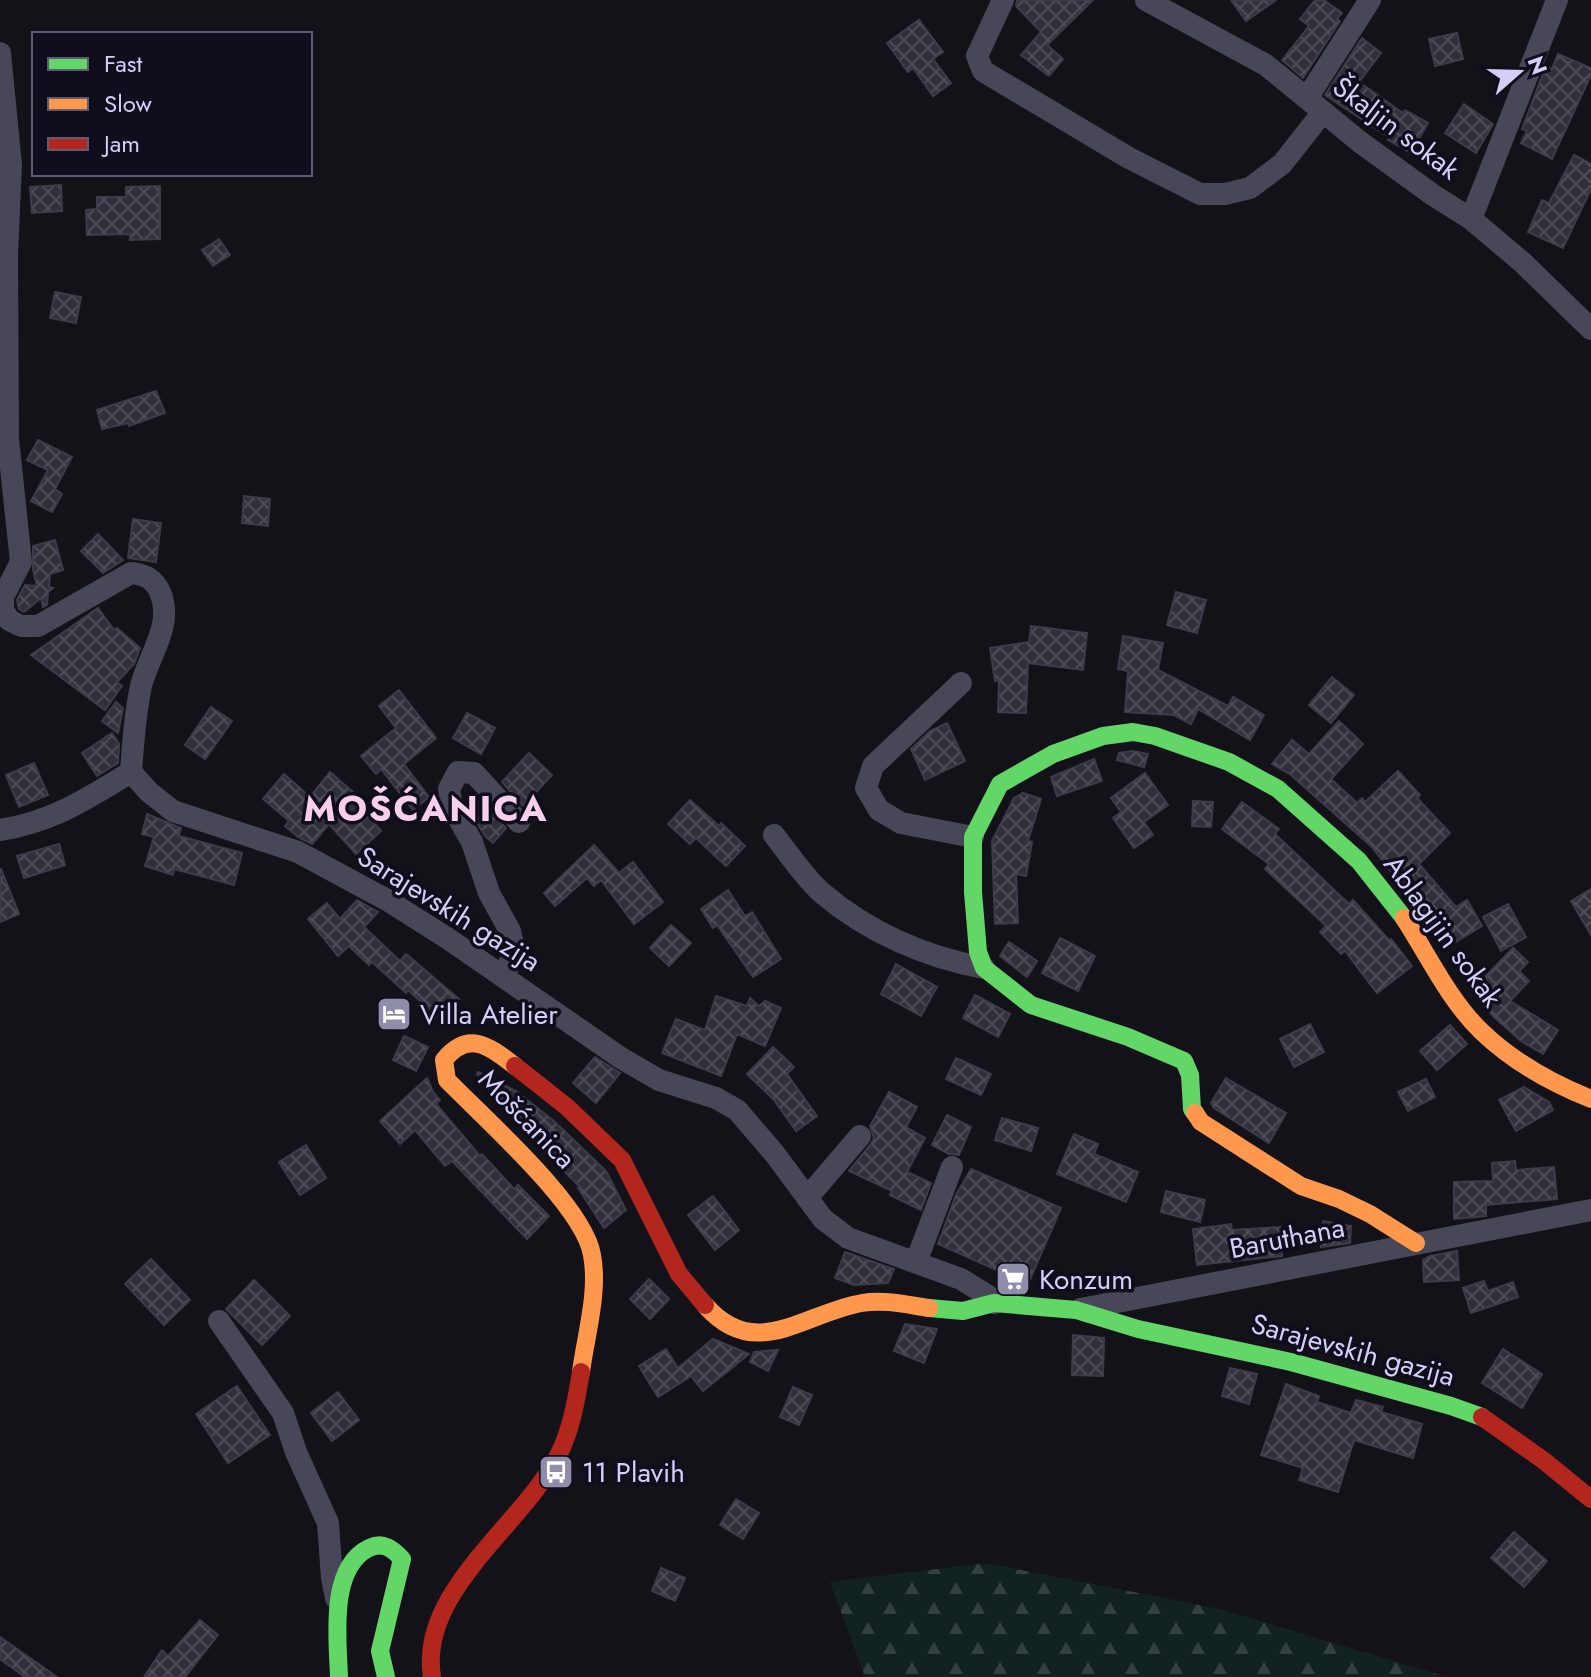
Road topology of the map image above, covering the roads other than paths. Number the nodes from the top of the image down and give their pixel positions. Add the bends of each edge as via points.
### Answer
1 (1003, 0) edge
2 (1146, 0) edge
3 (1370, 0) edge
4 (1557, 0) edge
5 (0, 53) edge
6 (1315, 105) junction
7 (1471, 219) junction
8 (1591, 329) edge
9 (4, 440) edge
10 (961, 683) dead end
11 (131, 772) junction
12 (519, 822) dead end
13 (0, 830) edge
14 (774, 835) dead end
15 (973, 837) junction
16 (984, 968) junction
17 (504, 977) junction
18 (1591, 1099) edge
19 (860, 1136) dead end
20 (952, 1167) dead end
21 (807, 1198) junction
22 (1591, 1210) edge
23 (1416, 1243) junction
24 (916, 1262) junction
25 (994, 1303) junction
26 (1076, 1310) junction
27 (219, 1321) dead end
28 (1591, 1499) edge
29 (338, 1604) junction
30 (339, 1677) edge
31 (386, 1677) edge
32 (432, 1677) edge

1 - 6 street via 977,56 983,71 1200,194 1250,188 1282,164
2 - 6 street, Škaljin sokak via 1266,65
3 - 6 street
4 - 7 street
5 - 9 street via 11,165
6 - 7 street, Škaljin sokak
7 - 8 street, Škaljin sokak
9 - 11 street via 21,562 3,597 9,620 38,626 131,573 143,574 157,586 165,604 163,630 142,684
10 - 15 street via 873,766 866,788 879,810 901,823
11 - 13 street via 65,812
11 - 17 street, Sarajevskih gazija via 173,811 298,852 387,900
12 - 17 street via 474,773 465,770 453,778 452,807 510,931 513,954
14 - 16 street via 821,892 879,932 946,961
15 - 16 main road, Ablagijin sokak via 974,907
15 - 18 main road, Ablagijin sokak via 1000,784 1053,754 1103,736 1155,736 1229,762 1278,789 1359,861 1480,1030 1510,1056
16 - 23 main road via 1031,1005 1184,1061 1192,1109 1201,1122 1301,1186 1370,1214
17 - 21 street, Sarajevskih gazija via 659,1080 737,1110
19 - 21 street
20 - 24 street
21 - 24 street, Sarajevskih gazija via 848,1238
22 - 23 street, Baruthana
23 - 26 street, Baruthana
24 - 25 street, Sarajevskih gazija via 961,1279
25 - 26 main road, Baruthana
25 - 32 main road, Mošćanica via 957,1311 868,1302 784,1329 738,1331 721,1322 679,1274 622,1160 567,1107 492,1048 465,1042 452,1049 444,1060 447,1080 562,1198 592,1251 595,1278 573,1421 536,1489 454,1591 436,1627 429,1658
26 - 28 main road, Sarajevskih gazija via 1291,1362 1484,1418
27 - 29 street via 283,1413 328,1523
29 - 30 main road
29 - 31 main road via 354,1559 364,1548 394,1548 402,1559 380,1651

